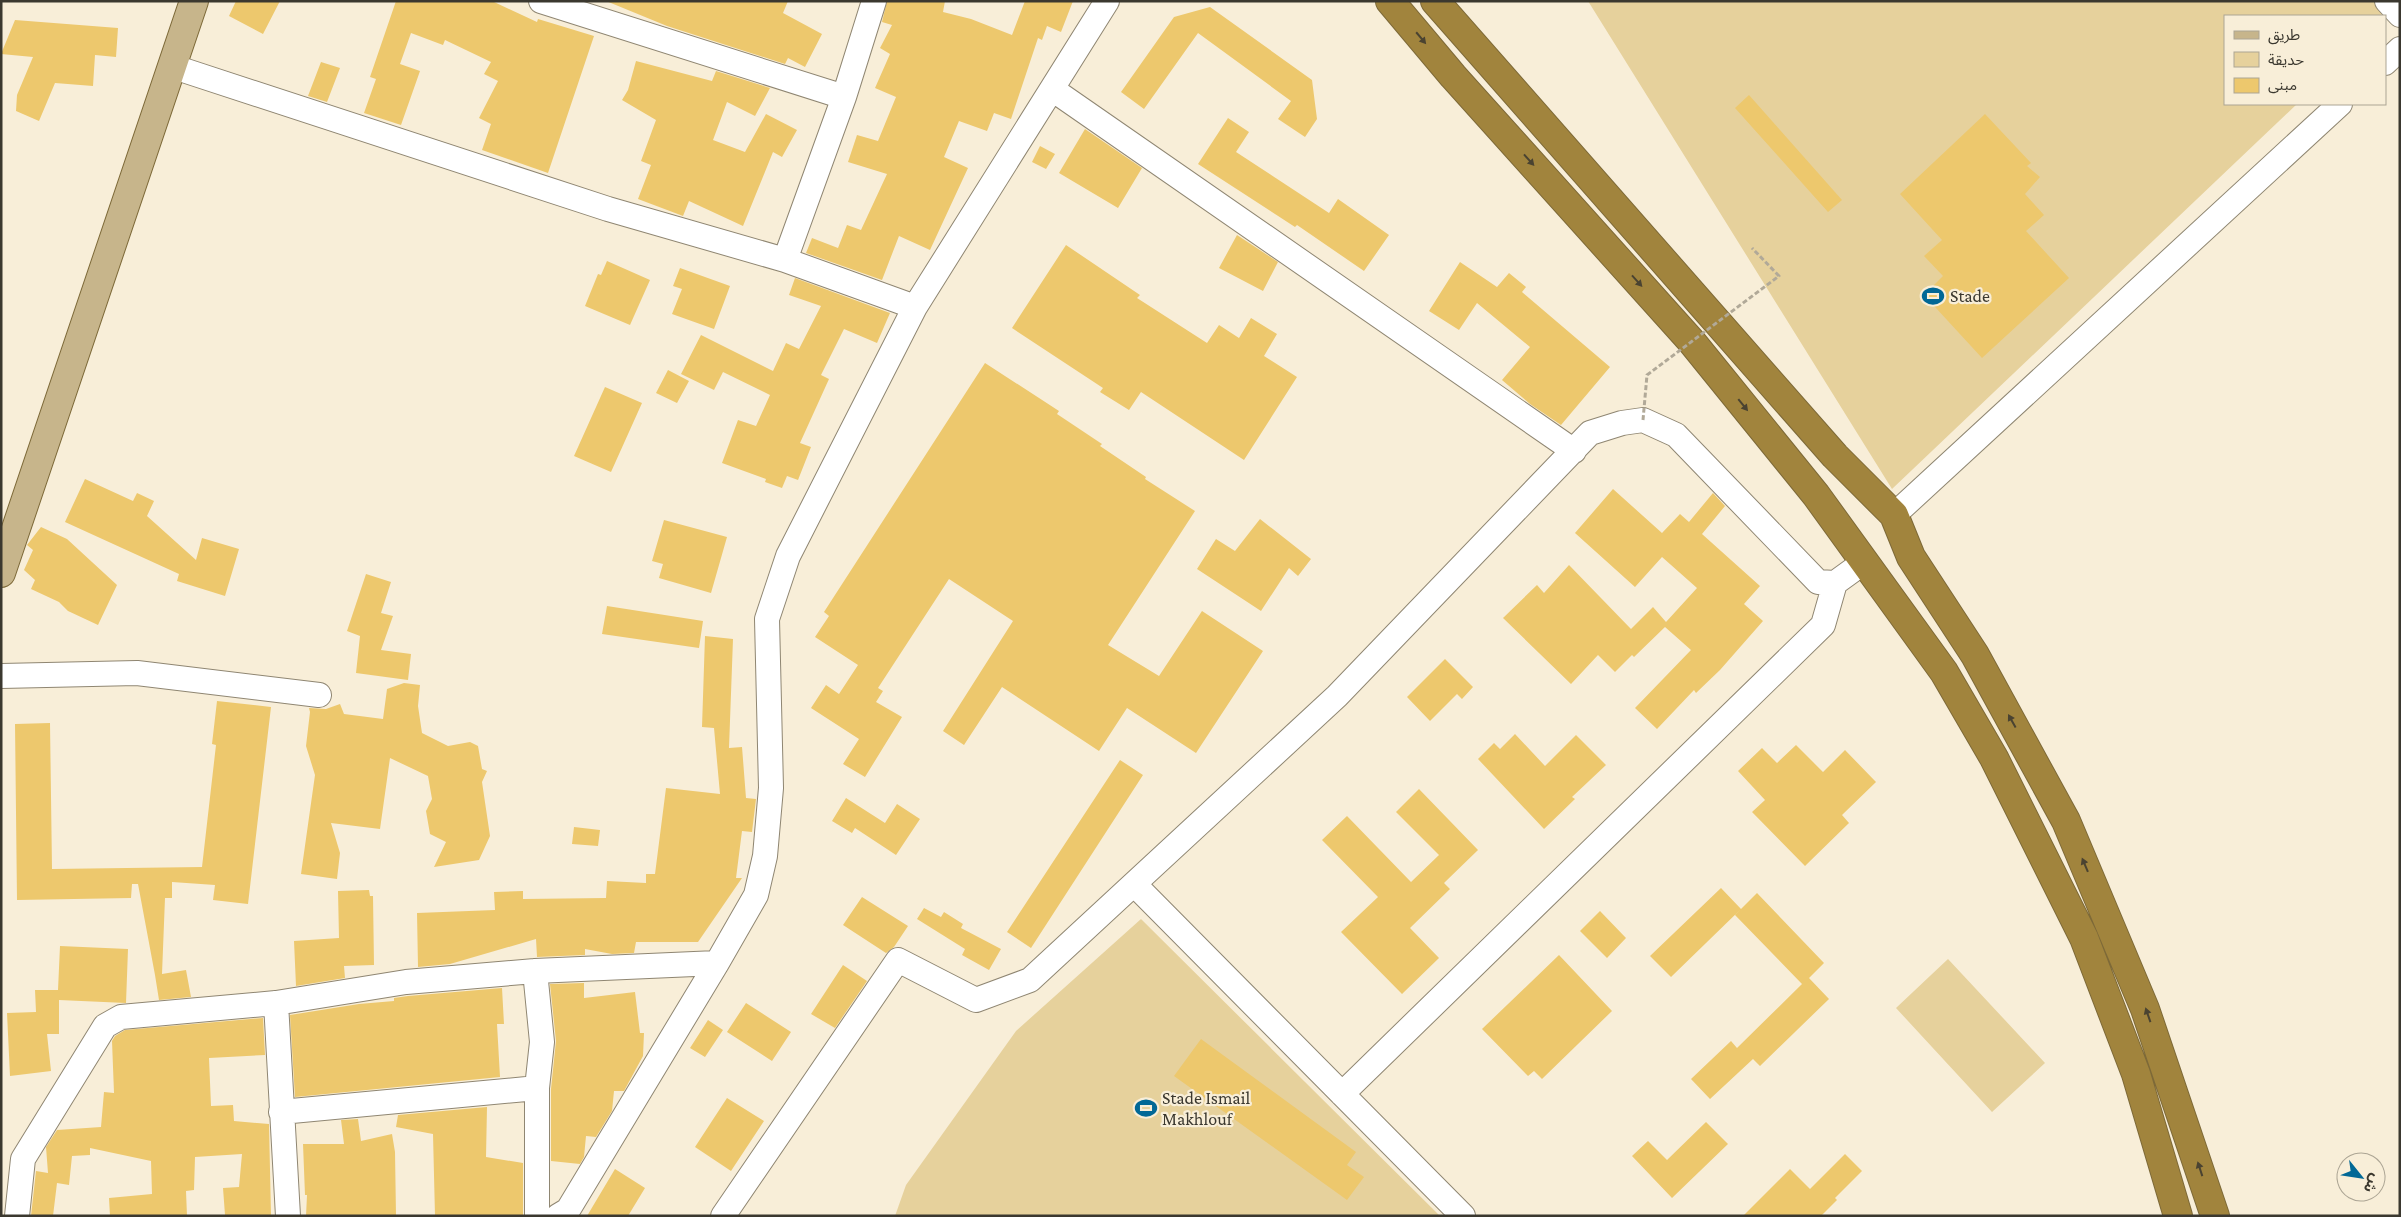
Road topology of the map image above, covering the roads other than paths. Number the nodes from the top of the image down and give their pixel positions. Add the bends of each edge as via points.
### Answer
1 (194, 1) edge
2 (541, 1) edge
3 (874, 1) edge
4 (1107, 1) edge
5 (1390, 1) edge
6 (1435, 1) edge
7 (2387, 1) edge
8 (2400, 15) edge
9 (2400, 49) edge
10 (2386, 62) edge
11 (171, 66) junction
12 (1052, 89) junction
13 (844, 97) junction
14 (2339, 105) edge
15 (785, 260) junction
16 (915, 307) junction
17 (1574, 451) junction
18 (1894, 515) junction
19 (1864, 562) junction
20 (1, 573) edge
21 (1835, 583) junction
22 (1, 676) edge
23 (319, 695) dead end
24 (1134, 884) junction
25 (717, 963) junction
26 (535, 971) junction
27 (276, 1003) junction
28 (537, 1088) junction
29 (1342, 1094) junction
30 (281, 1112) junction
31 (17, 1216) edge
32 (288, 1216) edge
33 (537, 1216) edge
34 (558, 1216) edge
35 (723, 1216) edge
36 (1463, 1216) edge
37 (2178, 1216) edge
38 (2215, 1216) edge

1 - 11 main road
2 - 13 street
3 - 13 street
4 - 12 street
5 -> 19 highway via 1453,76 1692,342 1816,495
6 - 18 highway via 1835,456
7 - 8 street
9 - 10 street
11 - 15 street via 608,209
11 - 20 main road
12 - 16 street
12 - 17 street
13 - 15 street
14 - 18 street
15 - 16 street
16 - 25 street via 788,556 767,619 771,788 765,856 756,895
17 - 21 street via 1590,434 1622,423 1643,420 1676,435 1818,582
17 - 24 street via 1337,696
38 -> 18 highway via 2145,1009 2066,821 1975,655 1911,557
19 - 21 street
19 - 37 highway via 1944,672 1994,758 2060,888 2084,938 2136,1074
21 - 29 street via 1823,625
22 - 23 street via 137,673
24 - 29 street
24 - 35 street via 1030,980 976,1000 898,960
25 - 26 street
25 - 34 street via 568,1210
26 - 27 street via 406,982
26 - 28 street via 542,1042
27 - 30 street
27 - 31 street via 121,1017 105,1026 23,1159
28 - 30 street
28 - 33 street
29 - 36 street
30 - 32 street

